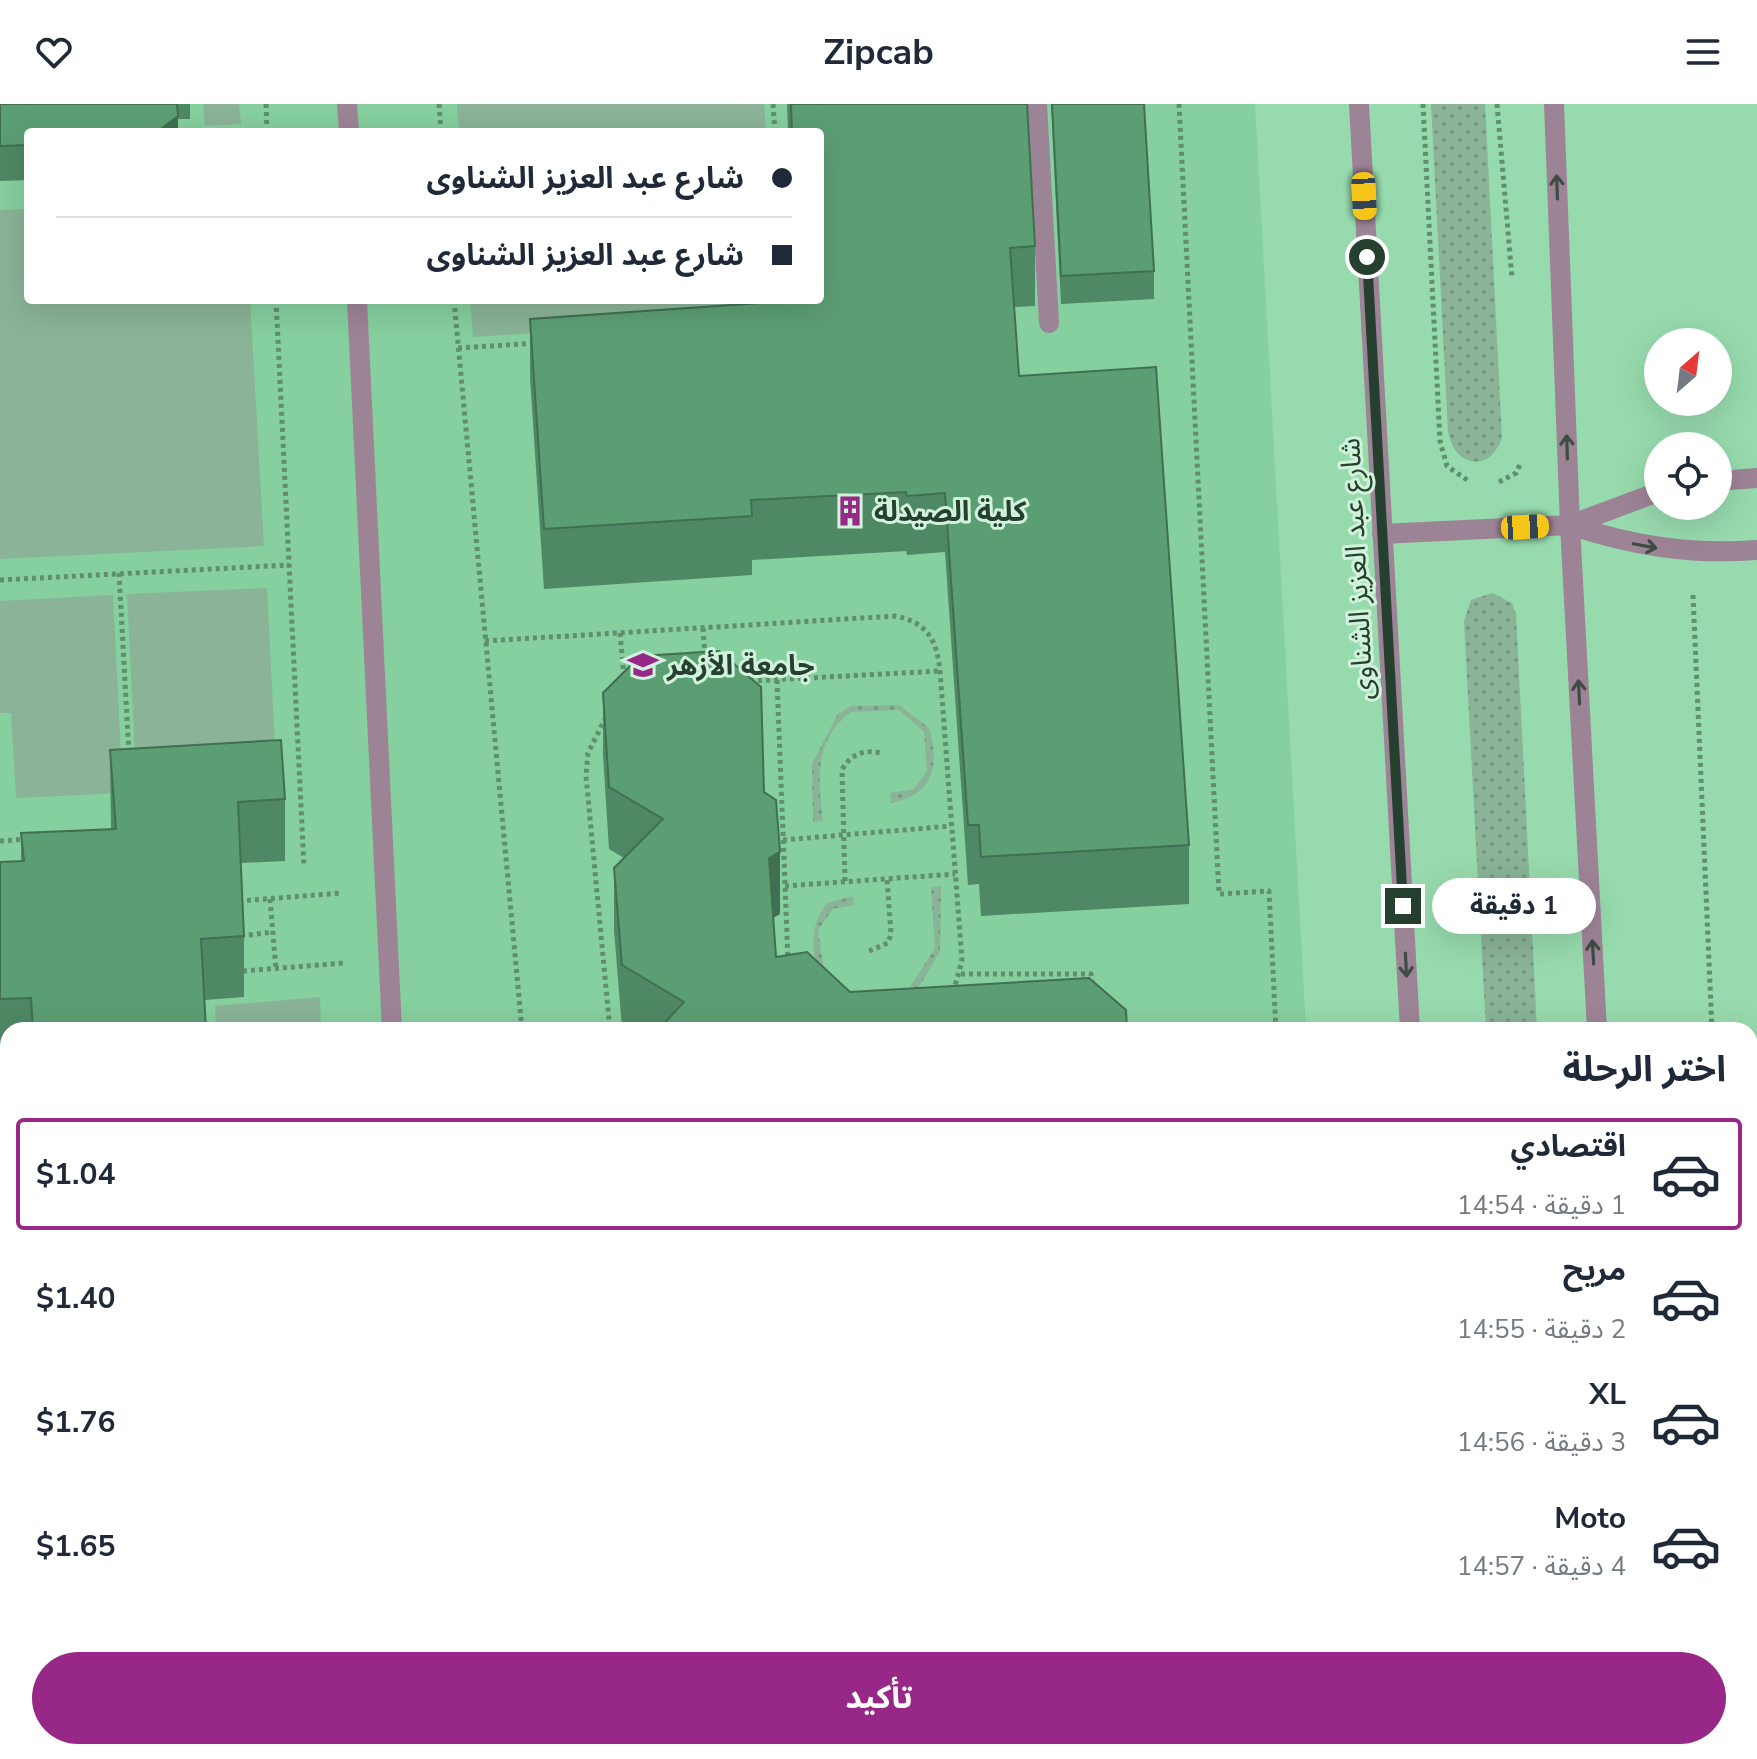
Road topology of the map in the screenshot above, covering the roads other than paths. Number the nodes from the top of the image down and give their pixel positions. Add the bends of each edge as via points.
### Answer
1 (347, 104) edge
2 (1037, 104) edge
3 (1359, 104) edge
4 (1554, 104) edge
5 (349, 128) edge
6 (357, 304) edge
7 (1049, 323) dead end
8 (1757, 478) edge
9 (1732, 480) edge
10 (1644, 497) edge
11 (1570, 525) junction
12 (1382, 534) junction
13 (1757, 550) edge
14 (392, 1022) edge
15 (1410, 1022) edge
16 (1597, 1022) edge

1 - 5 street
2 - 7 street
3 - 12 street, شارع عبد العزيز الشناوى
11 -> 4 street
6 - 14 street
8 - 9 street
10 - 11 street
11 - 12 street
11 -> 13 street via 1623,542 1691,553
16 -> 11 street
12 -> 15 street, شارع عبد العزيز الشناوى

